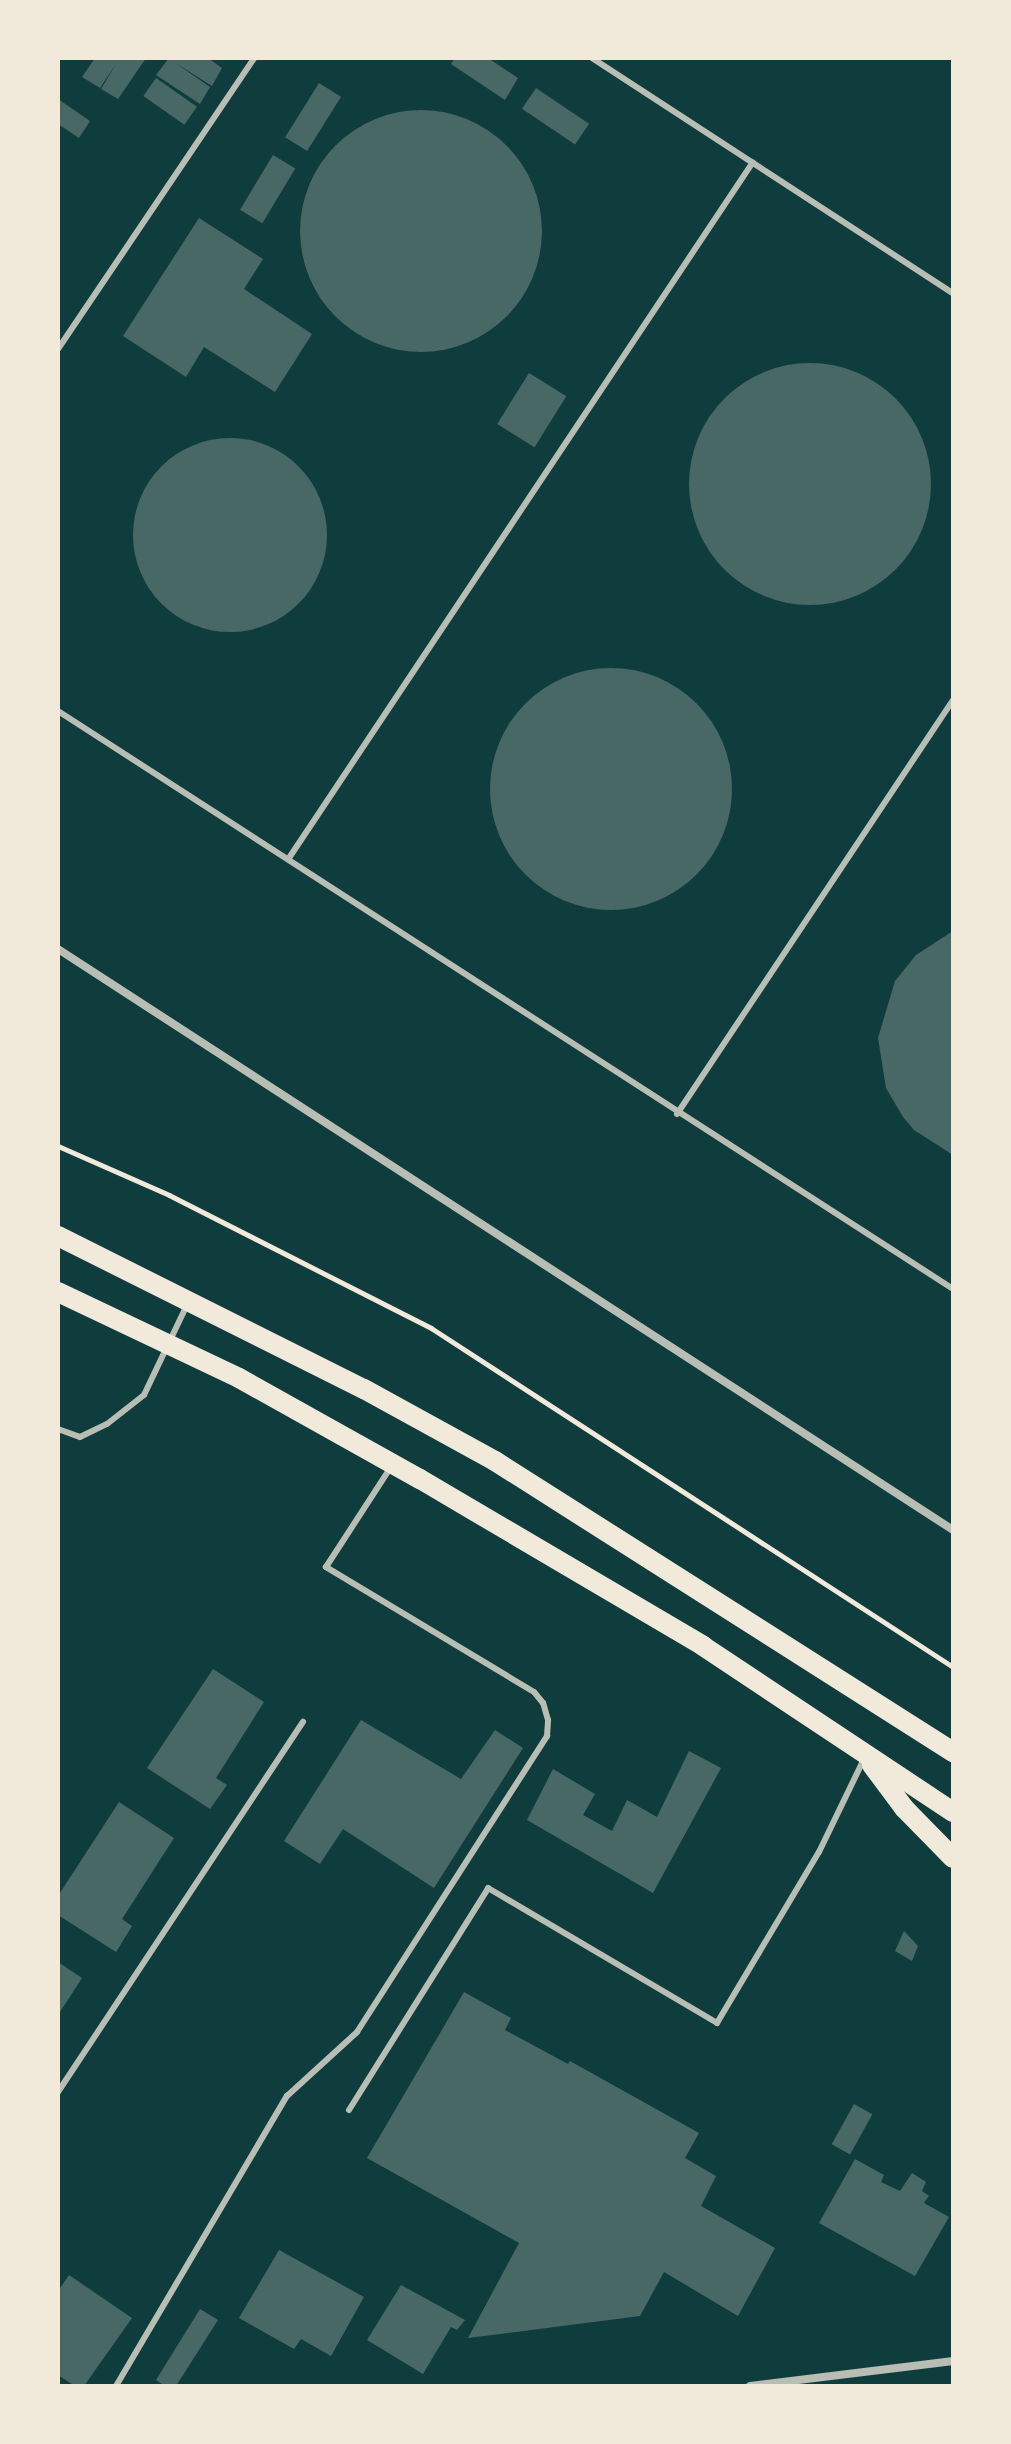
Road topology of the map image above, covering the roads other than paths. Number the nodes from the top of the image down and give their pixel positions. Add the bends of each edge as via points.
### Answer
1 (254, 58) edge
2 (592, 58) edge
3 (753, 162) junction
4 (953, 293) edge
5 (58, 349) edge
6 (953, 700) edge
7 (58, 711) edge
8 (289, 858) junction
9 (58, 949) edge
10 (677, 1114) junction
11 (58, 1236) edge
12 (953, 1289) edge
13 (58, 1292) edge
14 (190, 1300) junction
15 (169, 1344) junction
16 (58, 1429) edge
17 (393, 1464) junction
18 (953, 1530) edge
19 (303, 1722) dead end
20 (953, 1752) edge
21 (865, 1756) junction
22 (953, 1812) edge
23 (953, 1858) edge
24 (58, 2092) edge
25 (349, 2110) dead end
26 (953, 2361) edge
27 (116, 2386) edge
28 (750, 2386) edge

1 - 5 lane
2 - 3 lane
3 - 4 lane
3 - 8 lane
6 - 10 lane
7 - 8 lane
8 - 10 lane
9 - 18 street
10 - 12 lane
11 - 14 main road
13 - 15 main road
14 - 15 lane
14 - 20 main road via 495,1461
15 - 16 lane via 144,1395 107,1424 80,1437
15 - 17 main road
17 - 21 main road via 703,1646
17 - 27 lane via 326,1567 534,1692 543,1703 547,1736 357,2032 287,2096
19 - 24 lane
21 - 22 main road
21 - 23 main road via 904,1808
21 - 25 lane via 819,1852 717,2023 488,1888
26 - 28 street

